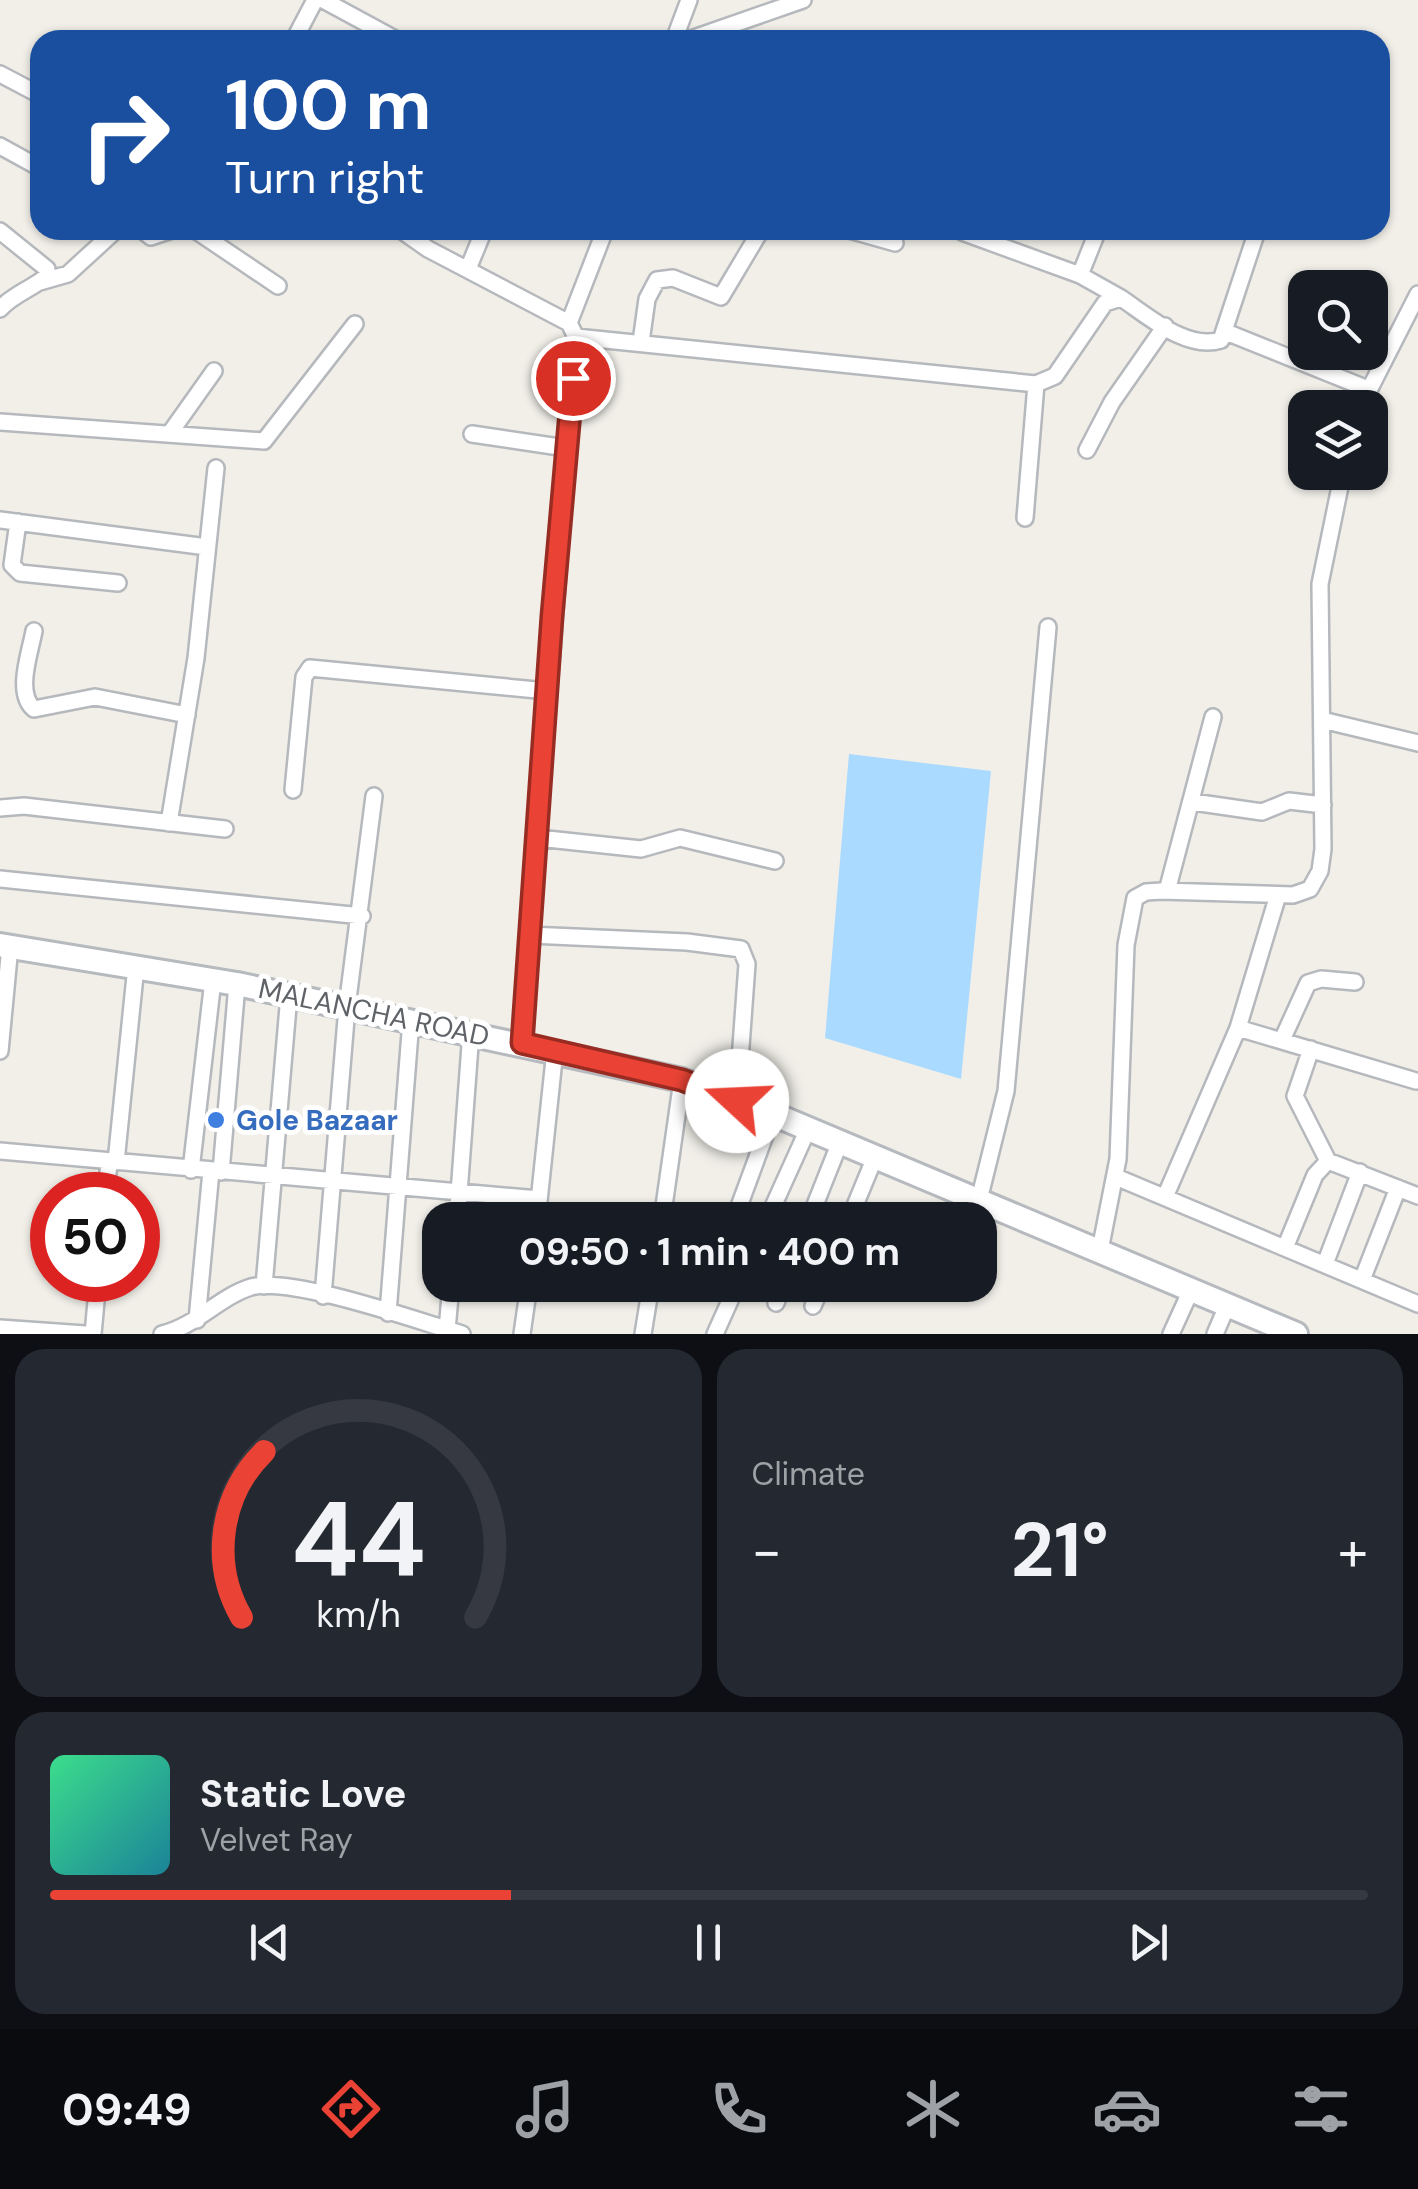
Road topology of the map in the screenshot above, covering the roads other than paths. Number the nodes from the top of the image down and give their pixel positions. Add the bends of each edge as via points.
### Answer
1 (314, 0) edge
2 (323, 0) edge
3 (689, 0) edge
4 (803, 0) edge
5 (299, 30) edge
6 (378, 30) edge
7 (678, 30) edge
8 (717, 30) edge
9 (0, 74) edge
10 (30, 89) edge
11 (0, 146) edge
12 (30, 162) edge
13 (0, 232) edge
14 (105, 240) edge
15 (210, 240) edge
16 (419, 240) edge
17 (480, 240) edge
18 (602, 240) edge
19 (755, 240) edge
20 (883, 240) edge
21 (984, 240) edge
22 (1094, 240) edge
23 (1254, 240) edge
24 (894, 243) dead end
25 (468, 269) junction
26 (1080, 275) junction
27 (40, 282) junction
28 (278, 286) dead end
29 (1418, 294) edge
30 (1122, 298) junction
31 (3, 301) edge
32 (1413, 316) edge
33 (356, 324) dead end
34 (1164, 326) junction
35 (572, 330) junction
36 (1226, 332) junction
37 (640, 342) junction
38 (214, 371) dead end
39 (1036, 384) junction
40 (1368, 388) joint
41 (0, 422) edge
42 (170, 433) junction
43 (472, 434) dead end
44 (566, 448) junction
45 (1086, 450) dead end
46 (216, 468) dead end
47 (1338, 490) edge
48 (1025, 518) dead end
49 (0, 520) edge
50 (18, 522) junction
51 (206, 546) junction
52 (118, 583) dead end
53 (1048, 628) dead end
54 (34, 631) dead end
55 (547, 691) junction
56 (187, 716) junction
57 (1213, 717) dead end
58 (1322, 720) junction
59 (1418, 743) edge
60 (293, 790) dead end
61 (374, 796) dead end
62 (1193, 802) junction
63 (1323, 805) junction
64 (0, 808) edge
65 (168, 823) junction
66 (225, 830) dead end
67 (538, 838) junction
68 (776, 861) dead end
69 (0, 879) edge
70 (1167, 892) junction
71 (1278, 896) junction
72 (362, 916) junction
73 (530, 936) junction
74 (5, 945) edge
75 (136, 966) junction
76 (225, 982) junction
77 (1355, 982) dead end
78 (289, 995) junction
79 (347, 1007) junction
80 (411, 1020) junction
81 (1238, 1028) junction
82 (471, 1032) junction
83 (1282, 1040) junction
84 (522, 1043) junction
85 (1311, 1049) junction
86 (555, 1050) junction
87 (0, 1051) edge
88 (682, 1080) junction
89 (1416, 1081) edge
90 (737, 1101) junction
91 (773, 1114) junction
92 (808, 1129) junction
93 (840, 1142) junction
94 (0, 1150) edge
95 (875, 1157) junction
96 (1328, 1161) junction
97 (112, 1162) junction
98 (191, 1170) junction
99 (110, 1172) edge
100 (216, 1172) junction
101 (1360, 1172) junction
102 (273, 1177) junction
103 (1116, 1177) junction
104 (333, 1182) junction
105 (399, 1188) junction
106 (1398, 1188) junction
107 (459, 1192) junction
108 (1418, 1196) edge
109 (1165, 1198) junction
110 (539, 1200) joint
111 (979, 1200) junction
112 (458, 1202) edge
113 (665, 1202) edge
114 (741, 1202) edge
115 (774, 1202) edge
116 (815, 1202) edge
117 (856, 1202) edge
118 (1285, 1248) junction
119 (1100, 1250) junction
120 (1324, 1264) junction
121 (1362, 1280) junction
122 (264, 1286) junction
123 (1191, 1290) junction
124 (324, 1296) junction
125 (96, 1302) edge
126 (452, 1302) edge
127 (526, 1302) edge
128 (649, 1302) edge
129 (729, 1302) edge
130 (815, 1302) edge
131 (1418, 1304) edge
132 (813, 1306) dead end
133 (1227, 1306) junction
134 (388, 1313) junction
135 (197, 1320) junction
136 (0, 1328) edge
137 (1262, 1328) edge
138 (454, 1332) edge
139 (84, 1334) edge
140 (92, 1334) edge
141 (162, 1334) edge
142 (522, 1334) edge
143 (644, 1334) edge
144 (715, 1334) edge
145 (1170, 1334) edge
146 (1214, 1334) edge
147 (1296, 1334) edge

1 - 5 street
2 - 6 street
3 - 7 street
4 - 8 street
9 - 10 street
11 - 12 street
13 - 27 street via 47,269
14 - 27 street via 68,274
15 - 28 street
16 - 25 street
17 - 25 street
18 - 35 street
19 - 37 street via 721,297 673,278 657,280
20 - 24 street
21 - 26 street
22 - 26 street
23 - 36 street
25 - 35 street
26 - 30 street
27 - 31 street
29 - 32 street
30 - 34 street
30 - 39 street via 1104,302 1055,376
32 - 40 street
33 - 42 street via 264,441
34 - 36 street via 1213,343
34 - 45 street
35 - 37 street
35 - 44 street
36 - 40 street
37 - 39 street
38 - 42 street
39 - 48 street
41 - 42 street
43 - 44 street
44 - 55 street
46 - 51 street
47 - 58 street via 1320,598
49 - 50 street
50 - 51 street
50 - 52 street via 12,565 20,573
51 - 56 street
53 - 111 street via 1006,1091
54 - 56 street via 25,699 34,709 95,697
55 - 60 street via 310,668
55 - 67 street
56 - 65 street
57 - 62 street
58 - 59 street
58 - 63 street
61 - 72 street
62 - 63 street via 1262,812 1289,801
62 - 70 street
63 - 71 street via 1322,863 1314,883 1304,893
64 - 65 street
65 - 66 street
67 - 68 street via 641,850 680,838
67 - 73 street
69 - 72 street
70 - 71 street
70 - 103 street via 1140,894 1128,919
71 - 81 street
72 - 79 street
73 - 84 street
73 - 90 street via 741,949 747,964
74 - 75 main road, MALANCHA ROAD
74 - 87 street
75 - 76 main road, MALANCHA ROAD
75 - 97 street
76 - 78 main road, MALANCHA ROAD
76 - 98 street
76 - 100 street
77 - 83 street via 1308,983
78 - 79 main road, MALANCHA ROAD
78 - 102 street
79 - 80 main road, MALANCHA ROAD
79 - 104 street
80 - 82 main road, MALANCHA ROAD
80 - 105 street
81 - 83 street
81 - 109 street
82 - 84 main road, MALANCHA ROAD
82 - 107 street
83 - 85 street
84 - 86 main road, MALANCHA ROAD
85 - 89 street
85 - 96 street via 1295,1096
86 - 88 main road, MALANCHA ROAD
86 - 110 street
88 - 90 main road, MALANCHA ROAD
88 - 113 street
90 - 91 main road, MALANCHA ROAD
91 - 92 main road, MALANCHA ROAD
91 - 114 street
92 - 93 main road, MALANCHA ROAD
92 - 115 street
93 - 95 main road, MALANCHA ROAD
93 - 116 street
94 - 97 street
95 - 111 main road, MALANCHA ROAD
95 - 117 street
96 - 101 street
96 - 118 street via 1314,1175
97 - 98 street
97 - 99 street
98 - 100 street
100 - 102 street
100 - 135 street
101 - 106 street
101 - 120 street
102 - 104 street
102 - 122 street
103 - 109 street
103 - 119 street
104 - 105 street
104 - 124 street
105 - 107 street
105 - 134 street
106 - 108 street
106 - 121 street
107 - 110 street
107 - 112 street
109 - 118 street
111 - 119 main road, MALANCHA ROAD
118 - 120 street
119 - 123 main road, MALANCHA ROAD
120 - 121 street
121 - 131 street
122 - 124 street
122 - 135 street
123 - 133 main road, MALANCHA ROAD
123 - 145 street
124 - 134 street
125 - 140 street
126 - 138 street
127 - 142 street
128 - 143 street
129 - 144 street
130 - 132 street
133 - 137 main road, MALANCHA ROAD
133 - 146 street
134 - 138 street
135 - 141 street
136 - 139 street
137 - 147 main road, MALANCHA ROAD

